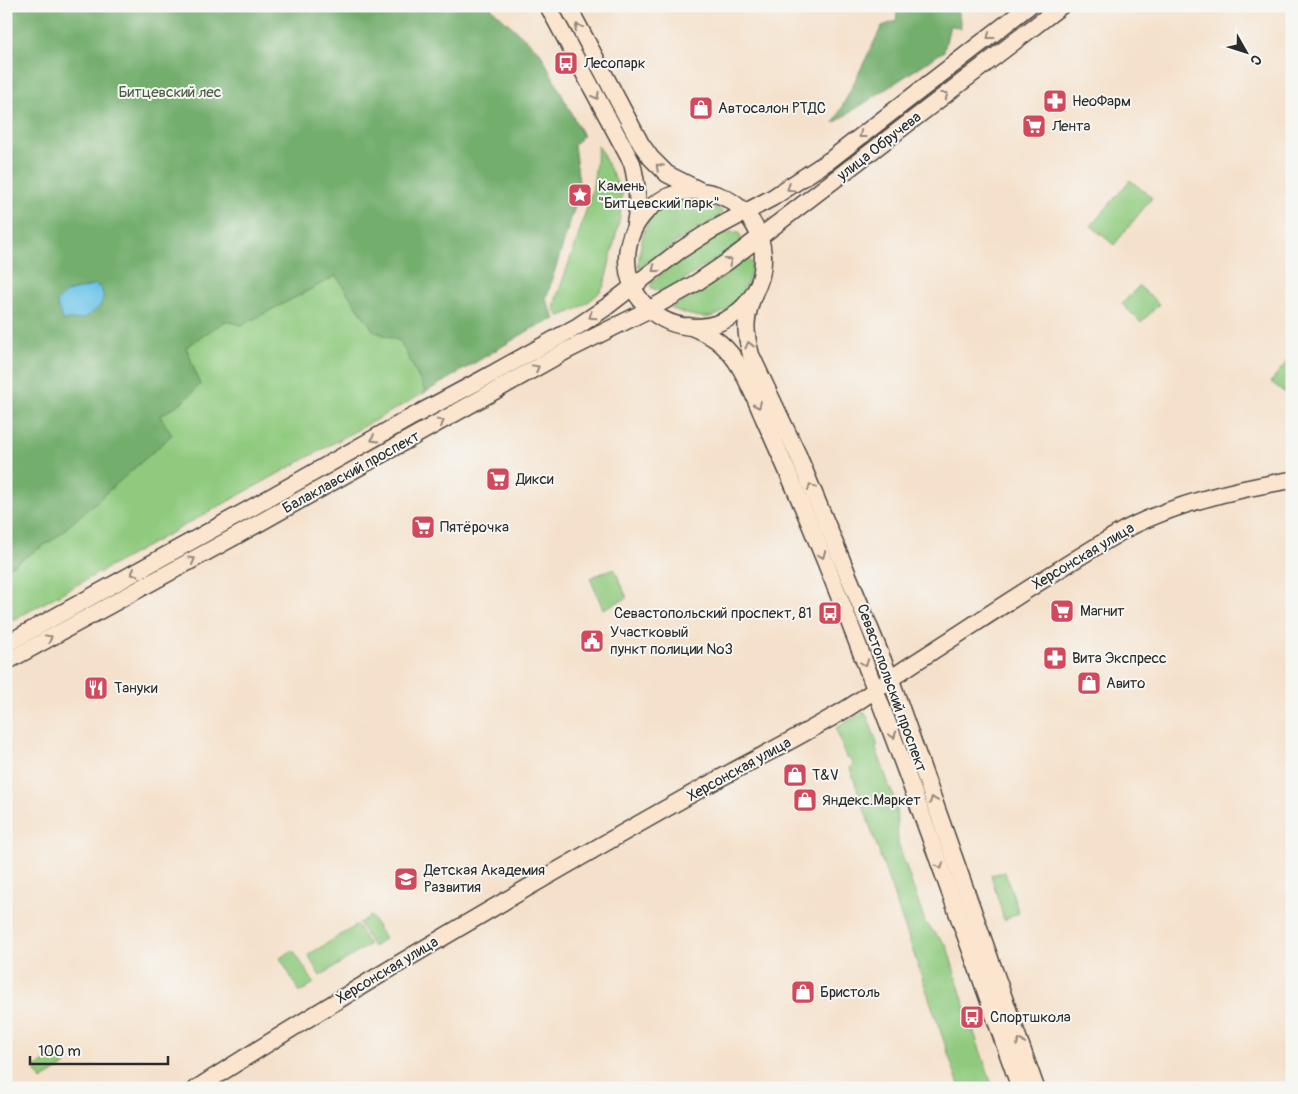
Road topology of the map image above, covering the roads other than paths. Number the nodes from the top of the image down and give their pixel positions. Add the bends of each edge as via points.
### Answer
1 (548, 6) edge
2 (568, 6) edge
3 (1029, 6) edge
4 (1061, 6) edge
5 (701, 191) junction
6 (743, 213) junction
7 (633, 230) junction
8 (760, 237) junction
9 (679, 251) joint
10 (696, 283) joint
11 (631, 288) junction
12 (754, 293) junction
13 (650, 309) junction
14 (689, 326) junction
15 (1292, 480) edge
16 (6, 644) edge
17 (6, 662) edge
18 (890, 680) junction
19 (875, 690) junction
20 (197, 1088) edge
21 (1020, 1088) edge
22 (1036, 1088) edge

1 -> 7 main road via 632,163 638,200
5 -> 2 main road via 667,174 650,158
3 -> 6 main road, улица Обручева via 830,160
8 -> 4 main road, улица Обручева
5 - 6 main road via 724,199
5 - 7 main road via 666,196 646,211
6 - 8 main road
6 - 9 main road, улица Обручева
7 - 11 main road via 628,261
10 -> 8 main road, улица Обручева
8 - 12 main road, Севастопольский проспект via 762,270
9 -> 11 main road, Балаклавский проспект
10 - 13 main road, Балаклавский проспект
11 - 13 main road
11 -> 16 main road, Балаклавский проспект via 578,326
12 - 14 main road via 746,305 723,323 709,327
18 -> 12 main road, Севастопольский проспект via 798,455 751,355 746,321
13 - 14 main road
17 -> 13 main road, Балаклавский проспект via 566,351
14 -> 19 main road, Севастопольский проспект via 723,345 749,385 792,480
15 - 18 main road, Херсонская улица via 1197,501 1140,522 1057,570
18 - 19 main road, Херсонская улица
22 -> 18 main road, Севастопольский проспект
19 - 20 main road, Херсонская улица via 446,934
19 -> 21 main road, Севастопольский проспект

